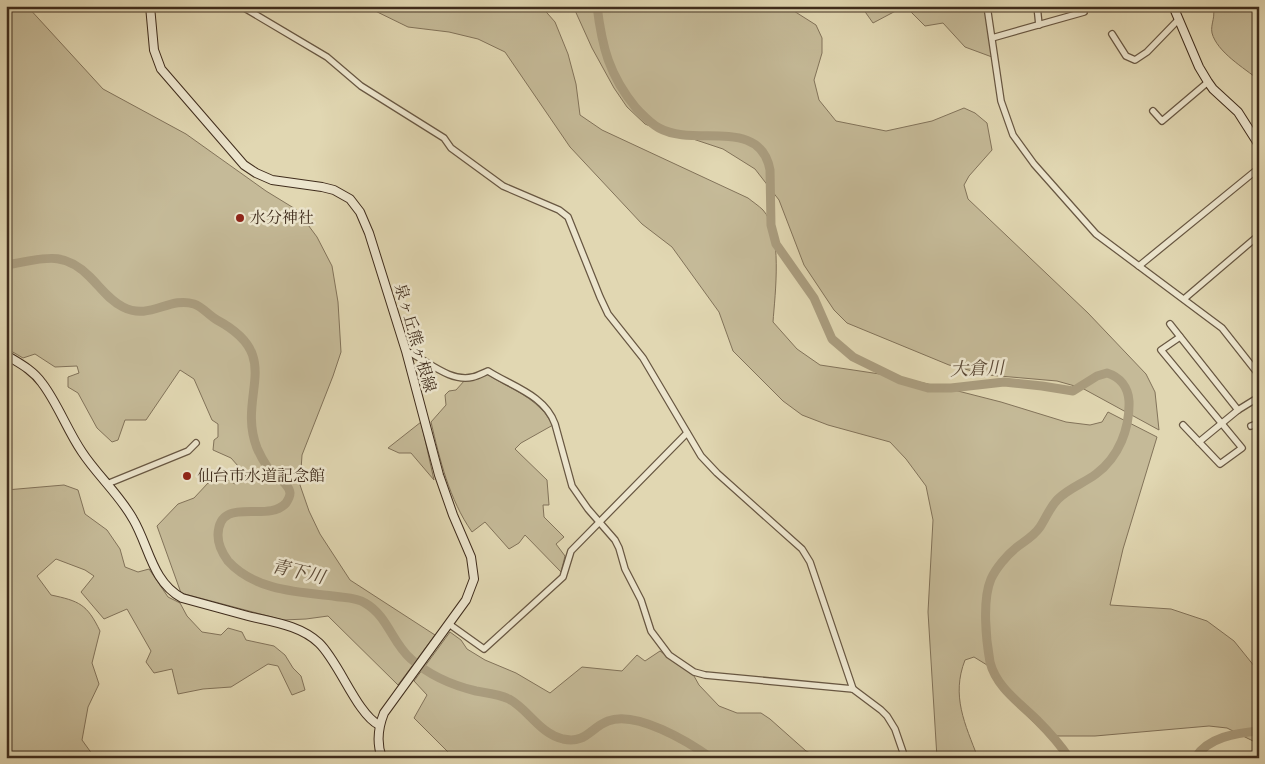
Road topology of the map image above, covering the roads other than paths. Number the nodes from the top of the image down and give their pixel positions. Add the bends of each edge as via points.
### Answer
1 (150, 6) edge
2 (241, 6) edge
3 (987, 6) edge
4 (1037, 6) edge
5 (1081, 6) edge
6 (1174, 6) edge
7 (1179, 19) junction
8 (1038, 25) junction
9 (1112, 34) dead end
10 (992, 38) junction
11 (1208, 82) junction
12 (1153, 111) dead end
13 (1259, 145) edge
14 (1259, 168) edge
15 (1259, 235) edge
16 (1139, 266) junction
17 (1184, 300) junction
18 (1170, 324) dead end
19 (1180, 337) junction
20 (406, 351) junction
21 (6, 355) edge
22 (1259, 375) edge
23 (1259, 397) edge
24 (1238, 410) junction
25 (1222, 423) junction
26 (1259, 423) edge
27 (1183, 425) dead end
28 (1251, 426) dead end
29 (687, 433) junction
30 (1199, 442) junction
31 (196, 443) dead end
32 (107, 484) junction
33 (600, 522) junction
34 (449, 624) junction
35 (853, 689) junction
36 (379, 725) junction
37 (382, 758) edge
38 (905, 758) edge

1 - 20 main road, 泉ヶ丘熊ヶ根線 via 154,50 161,69 244,165 272,180 334,190 355,205 369,233
2 - 29 street via 327,57 361,86 444,138 450,148 503,186 564,213 571,222 608,314 643,358
3 - 10 street
4 - 8 street
5 - 8 street via 1084,12
6 - 7 main road
7 - 9 street via 1148,52 1135,60 1126,56
7 - 11 main road
8 - 10 street
10 - 16 street via 1001,101 1012,135 1096,234
11 - 12 street via 1162,121
11 - 13 main road via 1238,112
14 - 16 street
15 - 17 street
16 - 17 street
17 - 22 street via 1222,328
18 - 19 street
19 - 24 street
19 - 25 street via 1161,350
20 - 33 street via 452,376 473,377 488,371 542,404 554,420 572,486
20 - 34 main road, 泉ヶ丘熊ヶ根線 via 439,475 473,566 471,590
21 - 32 main road via 27,368 42,383 82,452
23 - 24 street
24 - 25 street
25 - 30 street
25 - 30 street via 1242,448 1220,464
26 - 28 street
27 - 30 street
29 - 33 street
29 - 35 street via 716,473 806,554
31 - 32 street via 188,451
32 - 36 main road via 137,526 162,582 174,593 182,598 291,627 311,636 330,657 369,717
33 - 34 street via 571,551 563,578 484,649
33 - 35 street via 619,548 651,631 680,664 694,672 716,677
34 - 36 main road, 泉ヶ丘熊ヶ根線 via 400,689
35 - 38 street via 887,716
36 - 37 main road, 泉ヶ丘熊ヶ根線

